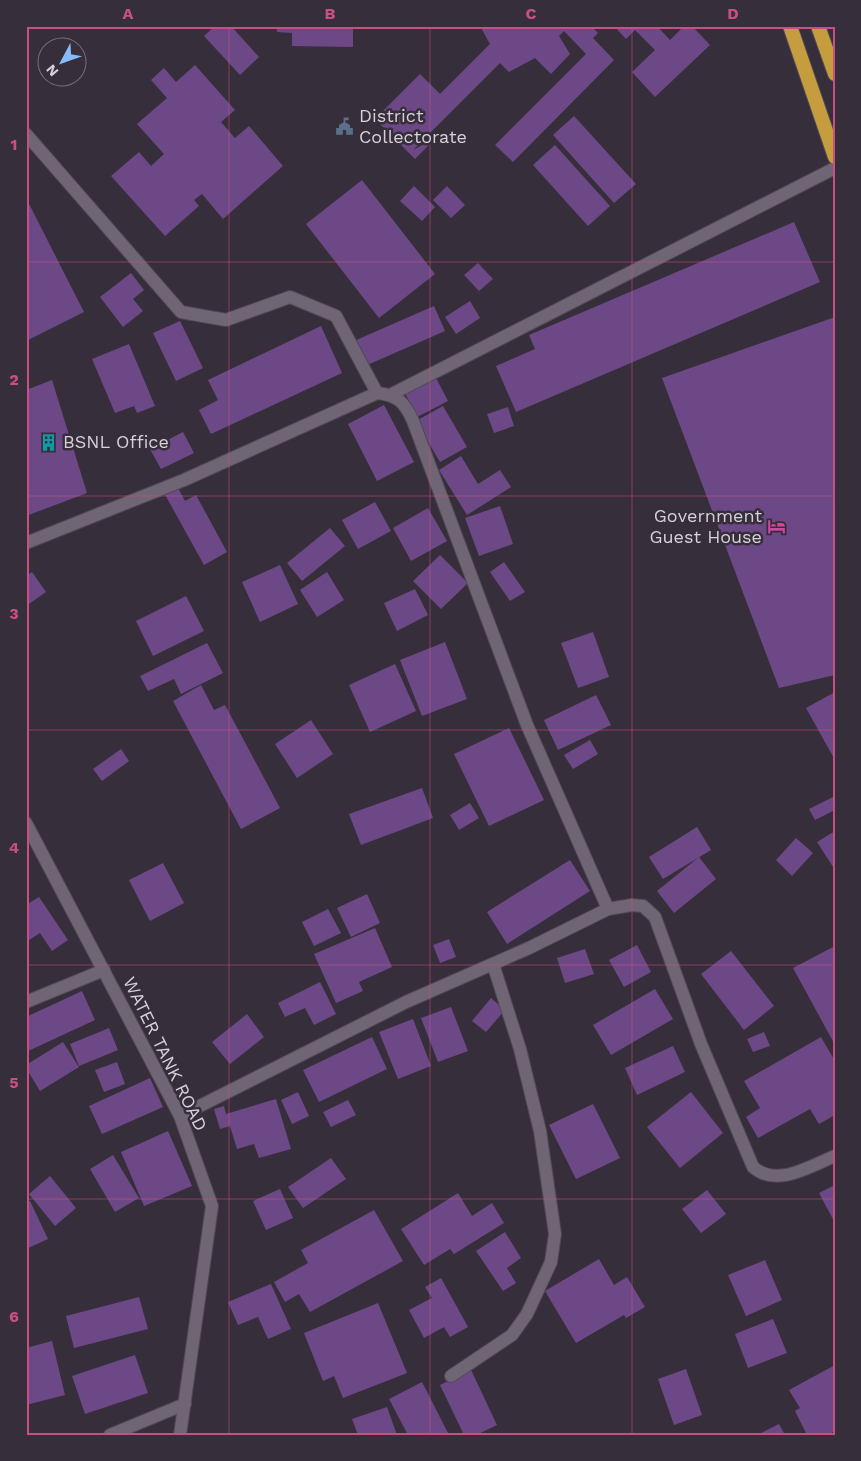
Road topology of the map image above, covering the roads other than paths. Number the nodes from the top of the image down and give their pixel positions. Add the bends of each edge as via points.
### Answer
1 (790, 26) edge
2 (818, 26) edge
3 (835, 74) edge
4 (26, 134) edge
5 (835, 157) edge
6 (835, 168) edge
7 (377, 393) junction
8 (392, 394) junction
9 (26, 543) edge
10 (26, 823) edge
11 (608, 909) junction
12 (493, 964) junction
13 (104, 970) junction
14 (26, 1002) edge
15 (180, 1116) junction
16 (835, 1156) edge
17 (451, 1376) dead end
18 (185, 1404) junction
19 (110, 1435) edge
20 (180, 1435) edge

1 - 5 highway
2 - 3 highway
4 - 7 street via 182,312 226,320 290,297 336,316
6 - 8 street
7 - 8 street
7 - 9 street via 184,480
8 - 11 street via 407,408 413,421 527,726
10 - 13 street, WATER TANK ROAD
11 - 12 street
11 - 16 street via 644,906 655,917 701,1044 753,1167 760,1173 779,1176
12 - 15 street via 406,1002
12 - 17 street via 520,1049 540,1131 555,1234 551,1262 527,1314 512,1335
13 - 14 street
13 - 15 street, WATER TANK ROAD
15 - 18 street, WATER TANK ROAD via 212,1206
18 - 19 street
18 - 20 street, WATER TANK ROAD

